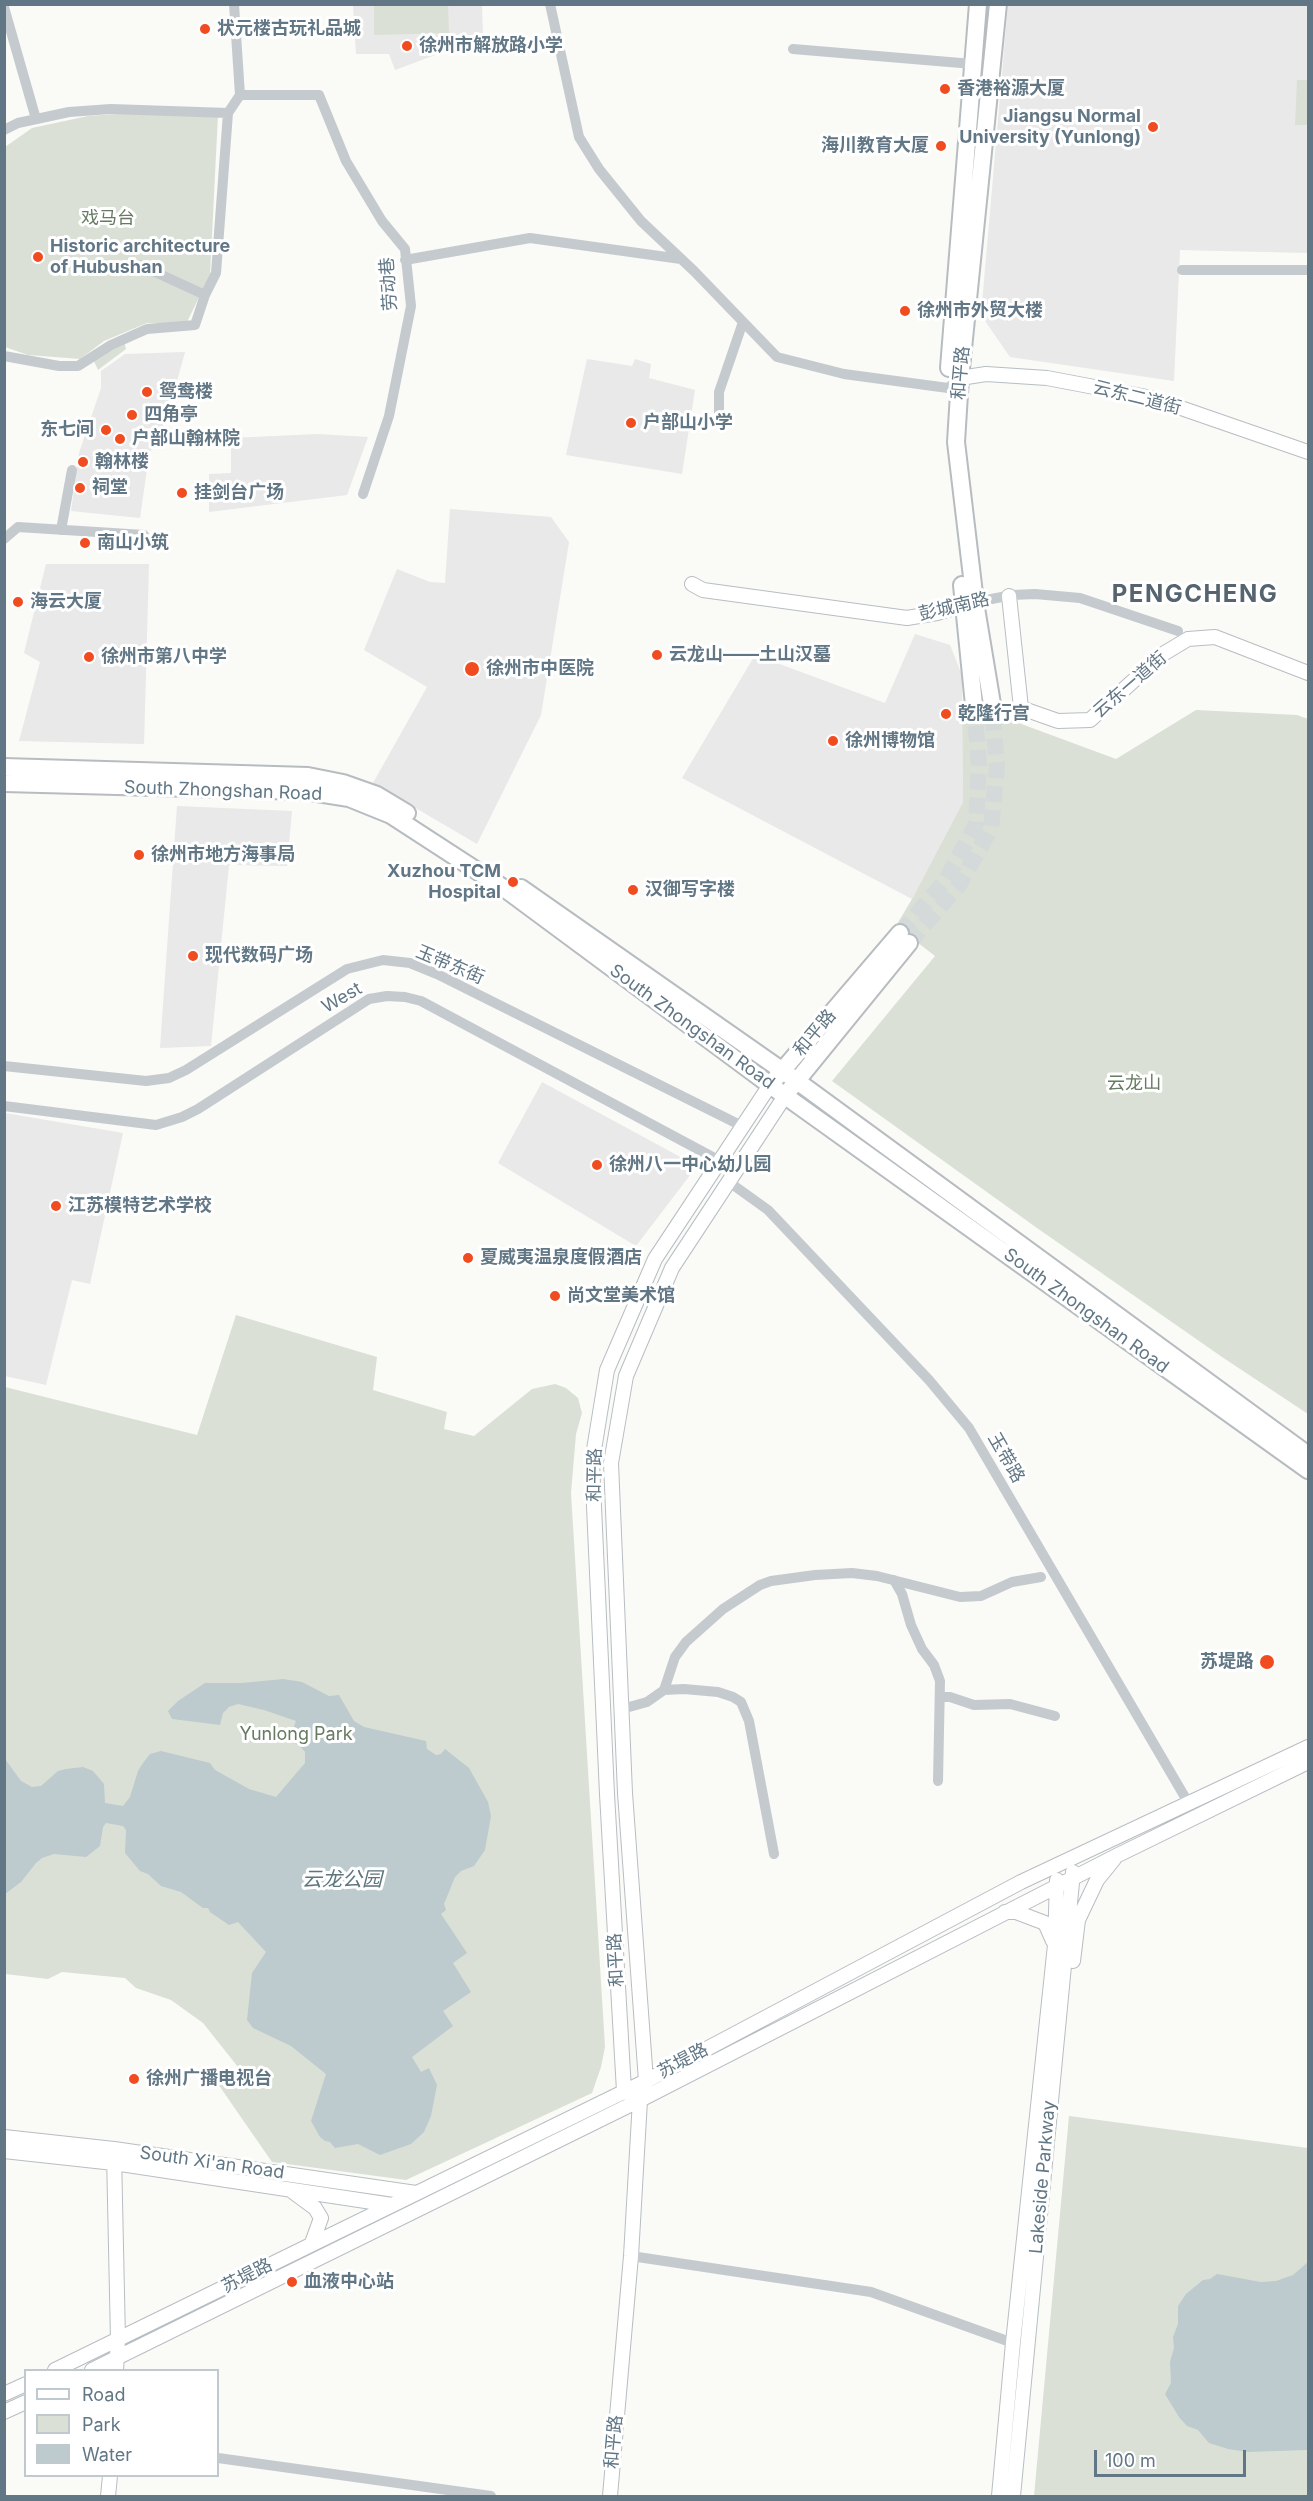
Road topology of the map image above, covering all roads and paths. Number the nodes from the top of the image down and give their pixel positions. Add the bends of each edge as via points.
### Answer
1 (234, 4) edge
2 (549, 4) edge
3 (978, 4) edge
4 (998, 4) edge
5 (4, 7) edge
6 (793, 49) dead end
7 (973, 64) junction
8 (240, 95) junction
9 (228, 113) junction
10 (36, 119) junction
11 (4, 130) edge
12 (681, 259) junction
13 (405, 260) junction
14 (140, 265) dead end
15 (1182, 270) dead end
16 (1308, 270) edge
17 (205, 296) junction
18 (743, 322) junction
19 (4, 356) edge
20 (954, 383) junction
21 (719, 417) dead end
22 (1308, 452) edge
23 (72, 470) dead end
24 (363, 494) dead end
25 (62, 530) junction
26 (144, 535) dead end
27 (4, 539) edge
28 (692, 584) dead end
29 (1009, 596) junction
30 (970, 604) junction
31 (1178, 631) dead end
32 (1308, 673) edge
33 (992, 704) tunnel mouth
34 (974, 705) tunnel mouth
35 (4, 768) edge
36 (4, 783) edge
37 (4, 1066) edge
38 (783, 1071) junction
39 (797, 1081) junction
40 (770, 1085) junction
41 (785, 1096) junction
42 (4, 1106) edge
43 (742, 1125) junction
44 (720, 1161) junction
45 (729, 1182) junction
46 (1308, 1455) edge
47 (1308, 1470) edge
48 (1041, 1577) dead end
49 (894, 1580) junction
50 (664, 1690) junction
51 (940, 1697) junction
52 (622, 1709) junction
53 (1055, 1716) dead end
54 (1308, 1747) edge
55 (1308, 1762) edge
56 (938, 1781) dead end
57 (1193, 1802) junction
58 (774, 1854) dead end
59 (1118, 1855) junction
60 (1074, 1858) junction
61 (1057, 1866) junction
62 (1073, 1877) junction
63 (1057, 1886) junction
64 (1004, 1912) junction
65 (1055, 1946) junction
66 (1060, 2000) junction
67 (646, 2080) junction
68 (624, 2091) junction
69 (640, 2100) junction
70 (4, 2137) edge
71 (4, 2151) edge
72 (114, 2156) junction
73 (290, 2189) junction
74 (418, 2193) junction
75 (391, 2205) junction
76 (419, 2210) junction
77 (312, 2243) junction
78 (631, 2256) junction
79 (118, 2340) junction
80 (1013, 2343) junction
81 (116, 2365) edge
82 (57, 2369) edge
83 (97, 2369) edge
84 (24, 2385) edge
85 (4, 2394) edge
86 (24, 2403) edge
87 (4, 2412) edge
88 (219, 2458) edge
89 (110, 2477) edge
90 (108, 2496) edge
91 (491, 2496) edge
92 (610, 2496) edge
93 (999, 2496) edge
94 (1013, 2496) edge

1 - 8 street
2 - 12 street via 579,137 598,169 640,221
3 - 7 main road, 和平路
4 - 20 main road, 和平路
5 - 10 street
6 - 7 street
7 - 20 main road, 和平路
8 - 9 street
8 - 13 street, 劳动巷 via 320,95 346,161 382,221 405,249
9 - 10 street via 111,109
9 - 17 street via 216,273
10 - 11 street
12 - 13 street via 530,238
12 - 18 street
13 - 24 street, 劳动巷 via 411,306 389,416
14 - 17 street
15 - 16 street
17 - 19 street via 195,325 147,329 78,366
18 - 20 street via 777,357 844,375
18 - 21 street via 719,392
20 - 22 main road, 云东二道街 via 986,374 1047,378 1152,398
20 - 30 main road, 和平路
23 - 25 street
25 - 26 street
25 - 27 street via 18,527
28 - 30 main road, 彭城南路 via 703,590 907,618
29 - 30 street, 彭城南路
29 - 31 street, 彭城南路 via 1080,598
29 - 32 main road, 云东一道街 via 1021,708 1058,721 1090,720 1163,654 1188,639 1215,637
30 - 33 main road, 和平路
30 - 34 main road, 和平路
35 - 38 main road, South Zhongshan Road via 308,776 377,795 513,882
36 - 40 main road, South Zhongshan Road via 305,791 349,798 391,815 508,891
37 - 43 street, 玉带东街 via 146,1081 169,1078 347,969 383,960 410,963 437,974
38 - 39 main road, South Zhongshan Road
38 - 39 main road, 和平路 via 904,938
38 - 40 main road, 和平路
39 - 41 main road, 和平路
39 - 46 main road, South Zhongshan Road
40 - 41 main road, South Zhongshan Road
40 - 43 main road, 和平路
41 - 45 main road, 和平路
41 - 47 main road, South Zhongshan Road
42 - 44 street, West via 156,1125 198,1108 369,999 405,997 421,1001
43 - 44 main road, 和平路
44 - 68 main road, 和平路 via 656,1259 607,1370 592,1462
45 - 52 main road, 和平路 via 672,1268 626,1376 611,1463
45 - 57 street, 玉带路 via 768,1210 929,1380 969,1428
48 - 49 street via 1012,1582 981,1596 960,1597
49 - 50 street via 852,1573 760,1585 686,1642 675,1657
49 - 51 street via 919,1641 934,1665
50 - 52 street via 647,1702
50 - 58 street via 710,1691 741,1702 749,1721
51 - 53 street via 974,1705 1010,1704
51 - 56 street
52 - 67 main road, 和平路
54 - 57 main road, 苏堤路
55 - 59 main road, 苏堤路
57 - 60 main road, 苏堤路
59 - 62 main road, 苏堤路
59 - 66 main road via 1097,1880 1078,1920 1072,1966
60 - 61 main road, 苏堤路
60 - 62 main road, Lakeside Parkway
61 - 63 main road, Lakeside Parkway
61 - 67 main road, 苏堤路
62 - 63 main road, 苏堤路
62 - 66 main road, Lakeside Parkway
63 - 64 main road, 苏堤路
63 - 65 main road, Lakeside Parkway
64 - 65 main road via 1016,1912 1045,1923
64 - 69 main road, 苏堤路
65 - 80 main road, Lakeside Parkway
66 - 94 main road, Lakeside Parkway
67 - 68 main road, 苏堤路
67 - 69 main road, 和平路
68 - 69 main road
68 - 74 main road, 苏堤路
69 - 76 main road, 苏堤路
69 - 78 main road, 和平路
70 - 72 main road, South Xi'an Road
71 - 72 main road, South Xi'an Road
72 - 73 main road, South Xi'an Road
72 - 74 main road, South Xi'an Road
72 - 79 main road
73 - 75 main road, South Xi'an Road
73 - 77 main road via 315,2208 321,2218
74 - 75 main road, 苏堤路
75 - 76 main road, South Xi'an Road
75 - 77 main road, 苏堤路
76 - 81 main road, 苏堤路
77 - 79 main road, 苏堤路
78 - 80 street via 871,2292
78 - 92 main road, 和平路
79 - 81 main road
79 - 82 main road, 苏堤路
80 - 93 main road, Lakeside Parkway
81 - 83 main road, 苏堤路
84 - 85 main road
86 - 87 main road
88 - 91 street
89 - 90 main road

